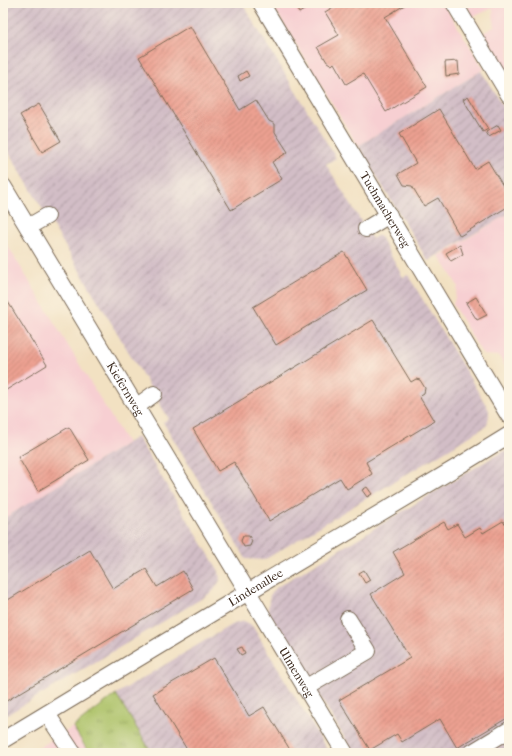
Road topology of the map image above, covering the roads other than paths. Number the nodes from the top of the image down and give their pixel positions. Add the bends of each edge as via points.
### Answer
1 (261, 3) edge
2 (454, 3) edge
3 (509, 94) edge
4 (3, 186) edge
5 (389, 215) junction
6 (47, 216) dead end
7 (28, 227) junction
8 (366, 229) dead end
9 (154, 394) dead end
10 (136, 406) junction
11 (509, 416) edge
12 (509, 435) edge
13 (248, 592) junction
14 (348, 619) dead end
15 (306, 688) junction
16 (47, 714) junction
17 (509, 730) edge
18 (3, 740) edge
19 (73, 753) edge
20 (345, 753) edge
21 (471, 753) edge

1 - 5 street, Tuchmacherweg
2 - 3 street
4 - 7 street, Kiefernweg
5 - 8 street
5 - 11 street, Tuchmacherweg via 430,299
6 - 7 street
7 - 10 street, Kiefernweg
9 - 10 street
10 - 13 street, Kiefernweg
12 - 13 street, Lindenallee
13 - 15 street, Ulmenweg
13 - 16 street, Lindenallee
14 - 15 street via 368,651
15 - 20 street, Ulmenweg
16 - 18 street, Lindenallee
16 - 19 street
17 - 21 street

